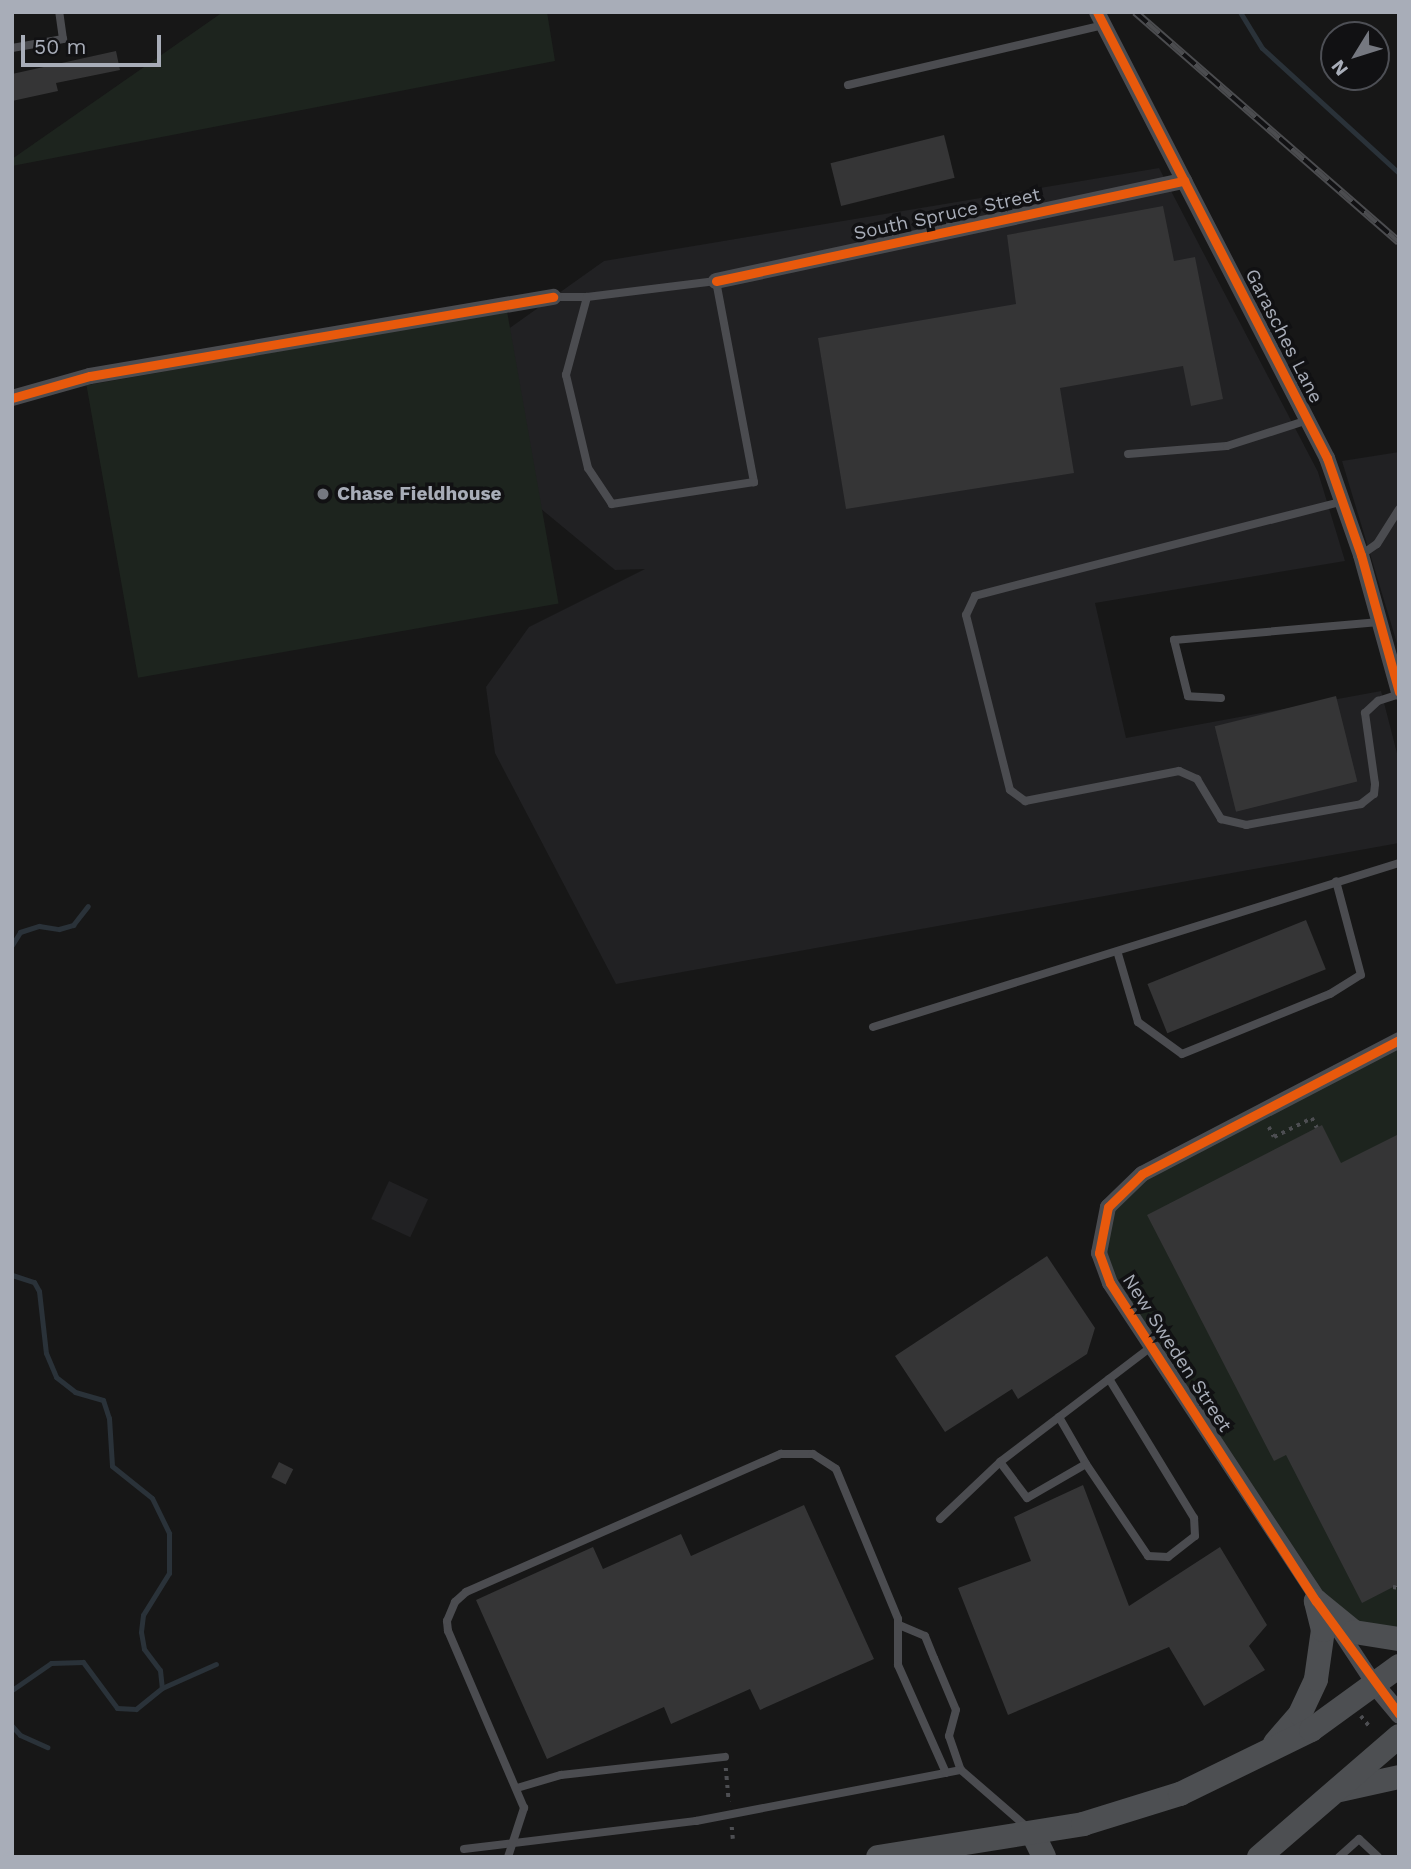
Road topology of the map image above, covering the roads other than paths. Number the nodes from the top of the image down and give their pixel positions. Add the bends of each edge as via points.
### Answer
1 (59, 12) edge
2 (1100, 18) edge
3 (12, 48) edge
4 (848, 85) dead end
5 (1184, 181) junction
6 (716, 281) junction
7 (553, 297) joint
8 (587, 297) junction
9 (12, 398) edge
10 (1308, 420) junction
11 (1128, 454) dead end
12 (1344, 501) junction
13 (1399, 509) edge
14 (1361, 555) junction
15 (1379, 622) junction
16 (1393, 649) edge
17 (1399, 693) edge
18 (1221, 698) dead end
19 (1399, 863) edge
20 (1336, 881) junction
21 (1118, 954) junction
22 (873, 1027) dead end
23 (1399, 1040) edge
24 (1152, 1347) junction
25 (1110, 1379) junction
26 (1059, 1418) junction
27 (1000, 1462) junction
28 (1086, 1464) junction
29 (940, 1519) dead end
30 (1316, 1601) junction
31 (899, 1625) junction
32 (1399, 1639) edge
33 (1399, 1666) edge
34 (1375, 1685) junction
35 (1399, 1714) edge
36 (1399, 1736) edge
37 (725, 1757) road end
38 (1259, 1758) junction
39 (961, 1770) junction
40 (946, 1773) junction
41 (1399, 1777) edge
42 (517, 1788) junction
43 (1336, 1791) junction
44 (1033, 1834) junction
45 (516, 1842) junction
46 (464, 1849) dead end
47 (508, 1857) edge
48 (878, 1857) edge
49 (1044, 1857) edge
50 (1259, 1857) edge
51 (1339, 1857) edge
52 (1378, 1857) edge

1 - 3 lane via 63,39
2 - 4 lane
2 - 5 street, Garasches Lane
5 - 6 street, South Spruce Street
5 - 10 street, Garasches Lane
6 - 8 lane
6 - 8 lane via 754,482 612,504 588,468 566,375
7 - 8 lane
7 - 9 street via 90,376
10 - 11 lane via 1227,446
10 - 12 street, Garasches Lane
12 - 14 street, Garasches Lane
12 - 17 lane via 975,596 966,615 1010,789 1025,801 1179,771 1198,779 1221,819 1246,825 1361,804 1374,794 1375,784 1365,713 1378,701
13 - 14 lane via 1377,544
14 - 15 street, Garasches Lane
15 - 16 street, Garasches Lane
15 - 18 lane via 1174,640 1188,696
16 - 17 street, Garasches Lane
19 - 20 lane
20 - 21 lane
20 - 21 lane via 1361,975 1330,994 1182,1054 1138,1022
21 - 22 lane
23 - 24 street, New Sweden Street via 1156,1166 1116,1195 1102,1222 1099,1253 1110,1283
24 - 25 lane
24 - 30 street, New Sweden Street
25 - 26 lane
25 - 28 lane via 1194,1518 1195,1536 1168,1558 1148,1556
26 - 27 lane
26 - 28 lane
27 - 28 lane via 1027,1498
27 - 29 lane
30 - 32 main road via 1354,1632
30 - 34 street, New Sweden Street
30 - 38 main road via 1323,1644 1311,1697 1286,1732
31 - 39 lane via 925,1636 956,1710 949,1736
31 - 40 lane via 898,1665
31 - 42 lane via 836,1469 813,1454 769,1458 466,1592 455,1602 448,1632
33 - 34 main road
34 - 35 street
34 - 38 main road via 1311,1730
36 - 43 main road
37 - 42 lane via 561,1774
38 - 44 main road via 1144,1807
39 - 40 lane
39 - 44 lane
40 - 45 lane via 730,1815
41 - 43 main road
42 - 45 lane via 524,1808
43 - 50 main road
44 - 48 main road
44 - 49 main road
45 - 46 lane
45 - 47 lane
51 - 52 lane via 1359,1839

